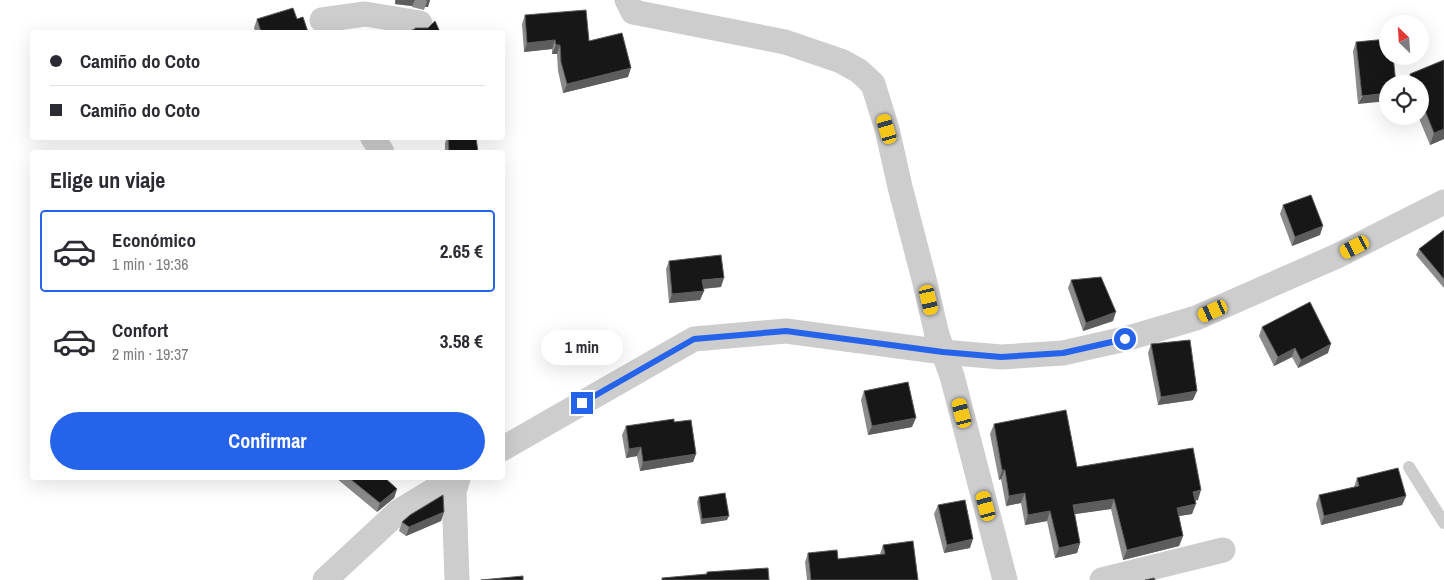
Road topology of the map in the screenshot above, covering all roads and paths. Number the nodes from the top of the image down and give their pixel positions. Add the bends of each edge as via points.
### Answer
1 (627, 0) edge
2 (321, 17) edge
3 (420, 24) dead end
4 (1444, 202) edge
5 (943, 352) junction
6 (505, 447) edge
7 (1409, 467) dead end
8 (451, 480) edge
9 (457, 480) edge
10 (1444, 523) edge
11 (1223, 550) dead end
12 (325, 580) edge
13 (457, 580) edge
14 (1005, 580) edge
15 (1102, 580) edge

1 - 5 street via 633,12 785,42 841,61 873,84
2 - 3 street via 365,14
4 - 5 street via 1337,256 1187,321 1063,353 1001,357
5 - 6 street via 786,331 694,339
5 - 14 street
7 - 10 lane
8 - 12 street via 398,512
9 - 13 street via 454,492
11 - 15 street

